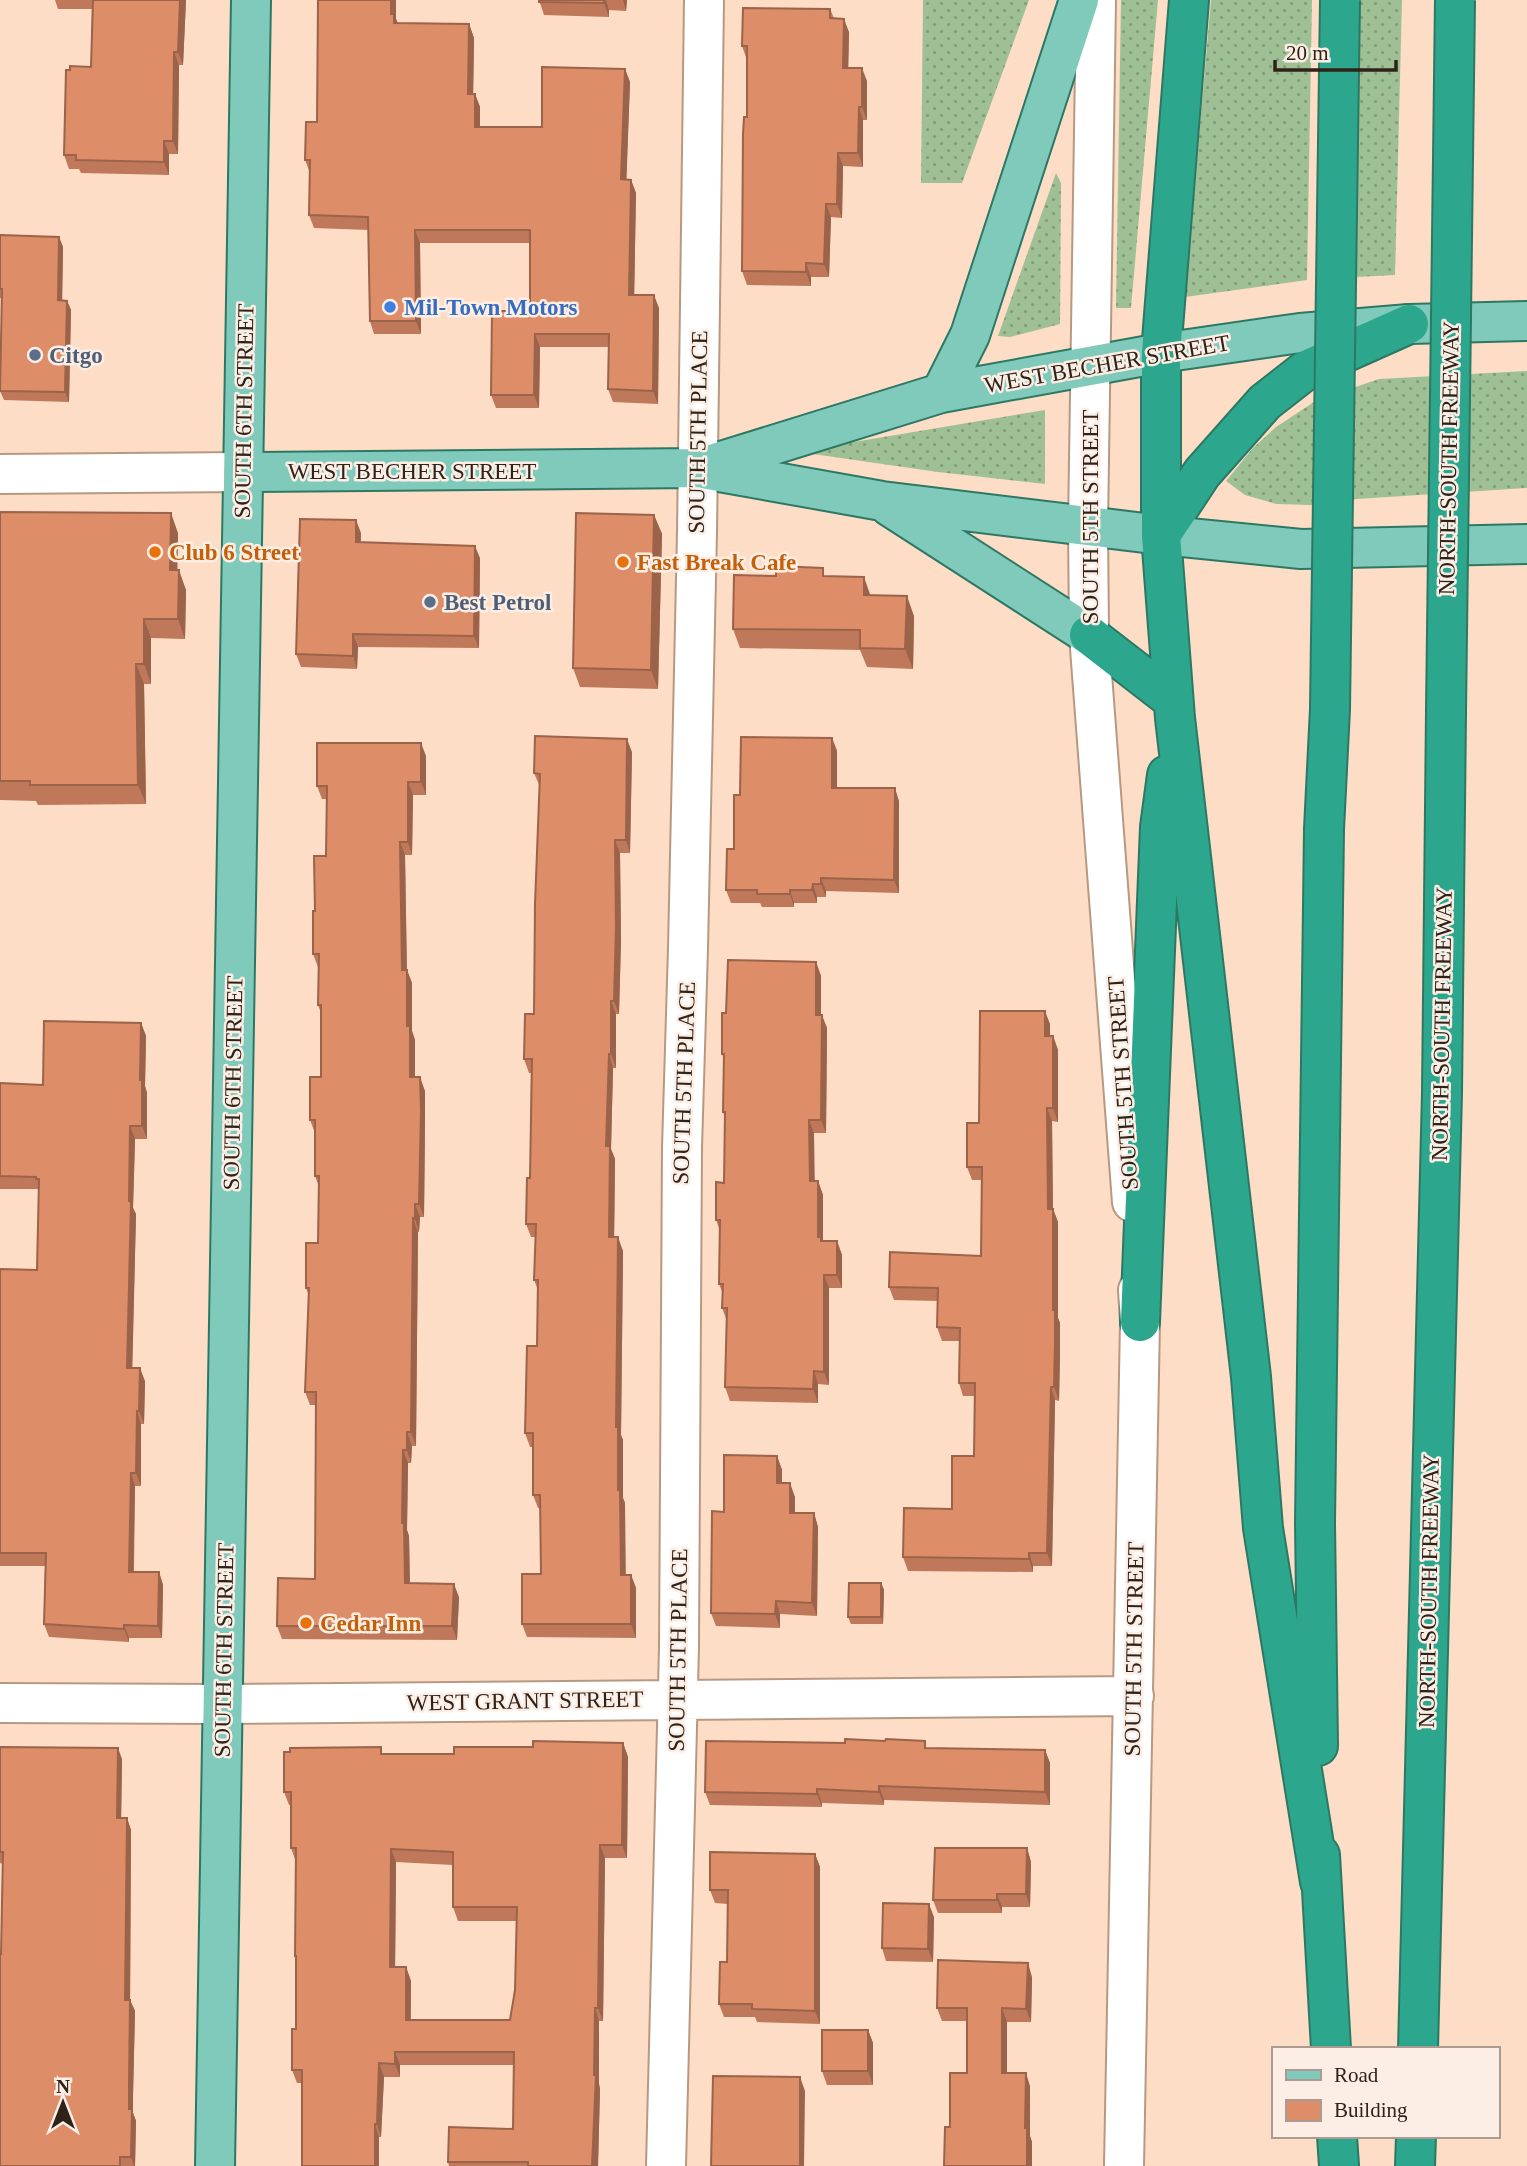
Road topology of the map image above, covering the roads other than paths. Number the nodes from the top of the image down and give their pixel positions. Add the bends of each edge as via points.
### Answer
1 (251, 0) edge
2 (704, 0) edge
3 (1079, 0) edge
4 (1096, 0) edge
5 (1189, 0) edge
6 (1339, 0) edge
7 (1455, 0) edge
8 (1527, 321) edge
9 (1409, 324) junction
10 (1161, 353) junction
11 (1091, 366) junction
12 (941, 393) junction
13 (697, 468) junction
14 (243, 472) junction
15 (0, 474) edge
16 (881, 501) junction
17 (1088, 526) junction
18 (1161, 535) junction
19 (1527, 544) edge
20 (1089, 635) junction
21 (1174, 709) junction
22 (1140, 1322) junction
23 (1134, 1696) junction
24 (678, 1699) junction
25 (0, 1703) edge
26 (223, 1704) junction
27 (1320, 1882) junction
28 (1331, 2047) edge
29 (1418, 2047) edge
30 (1337, 2138) edge
31 (1416, 2138) edge
32 (215, 2166) edge
33 (666, 2166) edge
34 (1124, 2166) edge
35 (1339, 2166) edge
36 (1415, 2166) edge

1 - 14 main road, SOUTH 6TH STREET
2 - 13 street, SOUTH 5TH PLACE
3 - 12 main road via 970,335
4 - 11 street, SOUTH 5TH STREET
5 - 10 highway
6 - 27 highway, bridge via 1315,1523
7 - 29 highway, NORTH-SOUTH FREEWAY, bridge via 1442,1093
8 - 9 main road, WEST BECHER STREET
9 - 10 main road, WEST BECHER STREET via 1300,332
9 - 18 highway via 1306,370 1265,402 1202,473
10 - 11 main road, WEST BECHER STREET
10 - 18 highway
11 - 12 main road, WEST BECHER STREET
11 - 17 street, SOUTH 5TH STREET
12 - 13 main road, WEST BECHER STREET
13 - 14 main road, WEST BECHER STREET
13 - 16 main road, WEST BECHER STREET
13 - 24 street, SOUTH 5TH PLACE via 682,1149
14 - 15 street, WEST BECHER STREET
14 - 26 main road, SOUTH 6TH STREET
16 - 17 main road, WEST BECHER STREET
16 - 20 main road
17 - 18 main road, WEST BECHER STREET
17 - 20 street, SOUTH 5TH STREET
18 - 19 main road, WEST BECHER STREET via 1301,549
18 - 21 highway
20 - 21 highway
20 - 22 street, SOUTH 5TH STREET
21 - 22 highway via 1160,827
21 - 27 highway via 1250,1364 1263,1528
22 - 23 street, SOUTH 5TH STREET
23 - 24 street, WEST GRANT STREET
23 - 34 street, SOUTH 5TH STREET
24 - 26 street, WEST GRANT STREET
24 - 33 street, SOUTH 5TH PLACE
25 - 26 street, WEST GRANT STREET
26 - 32 main road, SOUTH 6TH STREET
27 - 28 highway
30 - 35 highway
31 - 36 highway

